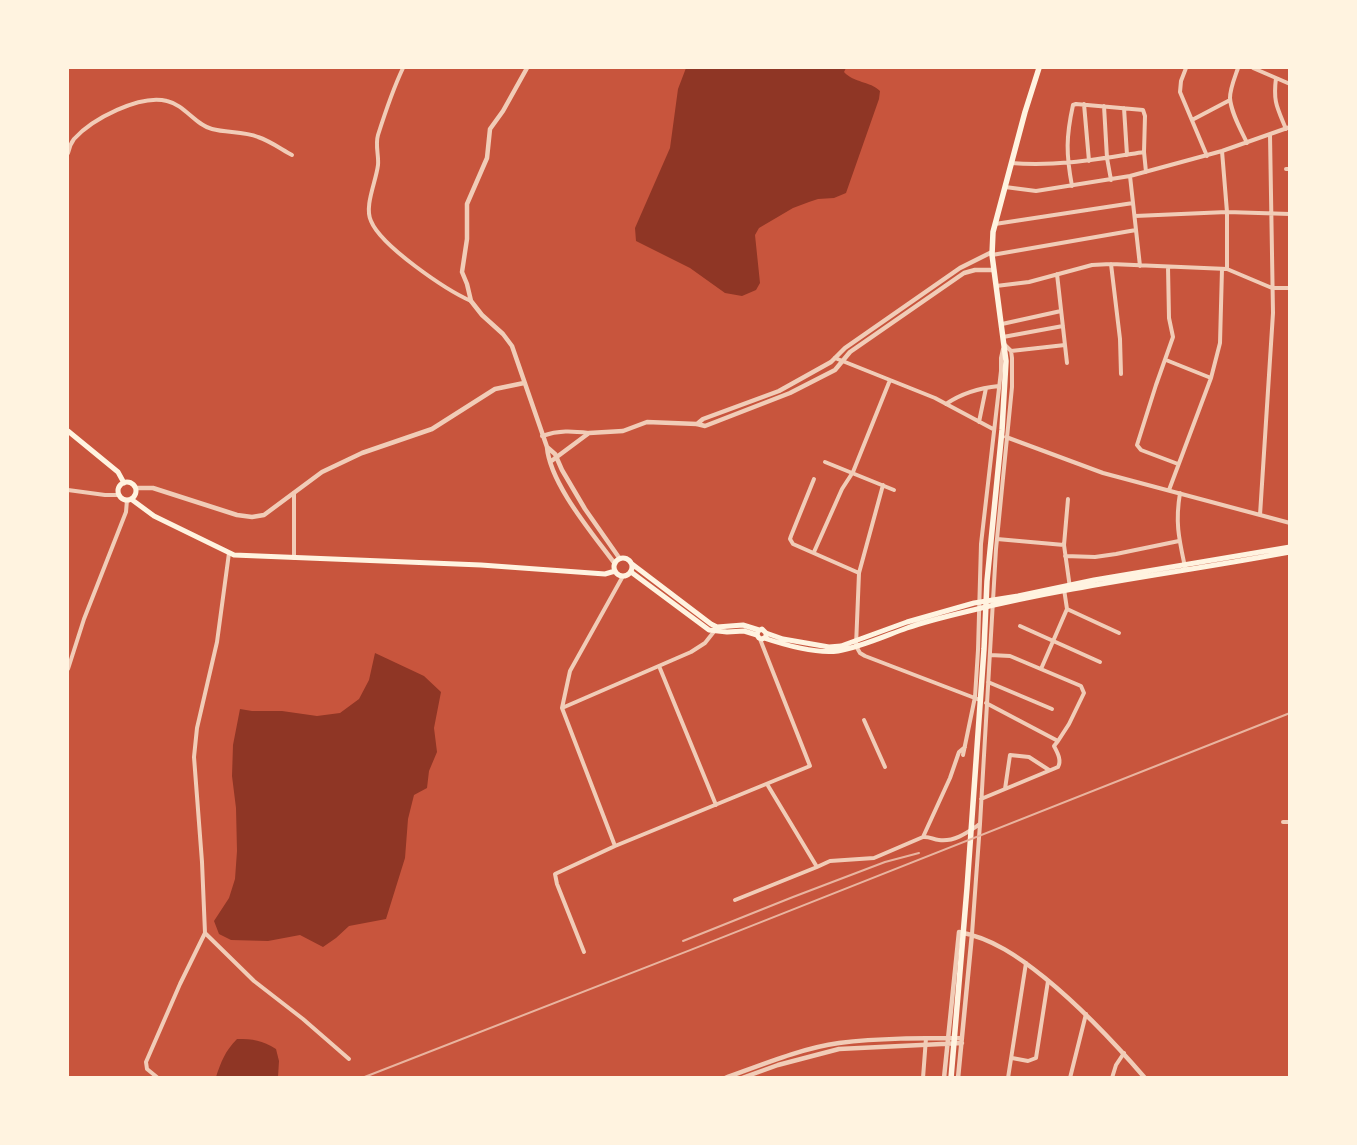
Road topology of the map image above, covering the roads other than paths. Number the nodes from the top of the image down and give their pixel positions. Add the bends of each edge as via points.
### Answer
1 (403, 68) edge
2 (527, 68) edge
3 (1039, 68) edge
4 (1186, 68) edge
5 (1238, 68) edge
6 (1253, 68) edge
7 (1276, 78) junction
8 (1290, 84) edge
9 (1230, 100) junction
10 (1084, 104) junction
11 (1104, 106) junction
12 (1124, 108) junction
13 (1192, 120) junction
14 (1288, 128) edge
15 (1270, 135) junction
16 (1247, 143) junction
17 (1222, 151) junction
18 (1144, 152) junction
19 (68, 153) edge
20 (1127, 154) junction
21 (292, 155) dead end
22 (1207, 156) junction
23 (1107, 158) junction
24 (1088, 161) junction
25 (1012, 163) junction
26 (1068, 164) junction
27 (1146, 172) junction
28 (1130, 176) junction
29 (1111, 180) junction
30 (1005, 186) junction
31 (1072, 186) junction
32 (1133, 203) junction
33 (1227, 212) junction
34 (1272, 214) junction
35 (1290, 214) edge
36 (1134, 216) junction
37 (995, 224) junction
38 (1136, 230) junction
39 (992, 253) junction
40 (1111, 264) junction
41 (1140, 266) junction
42 (1168, 267) junction
43 (1225, 269) junction
44 (994, 270) junction
45 (1057, 274) junction
46 (996, 286) junction
47 (1272, 288) junction
48 (1290, 288) edge
49 (471, 301) junction
50 (1061, 311) junction
51 (1002, 324) junction
52 (1063, 326) junction
53 (1003, 337) junction
54 (1004, 344) junction
55 (1065, 345) junction
56 (1011, 351) junction
57 (835, 358) junction
58 (1166, 360) junction
59 (843, 361) junction
60 (1067, 363) dead end
61 (1121, 374) dead end
62 (1210, 378) junction
63 (890, 380) junction
64 (524, 383) junction
65 (998, 386) junction
66 (986, 388) junction
67 (946, 404) junction
68 (979, 422) junction
69 (697, 424) junction
70 (993, 429) junction
71 (68, 431) edge
72 (589, 433) junction
73 (542, 436) junction
74 (1006, 437) junction
75 (546, 447) junction
76 (557, 458) junction
77 (550, 462) junction
78 (825, 462) dead end
79 (1178, 464) junction
80 (853, 472) junction
81 (814, 479) dead end
82 (124, 483) junction
83 (883, 485) junction
84 (136, 488) junction
85 (68, 490) edge
86 (894, 490) dead end
87 (1169, 490) junction
88 (294, 493) junction
89 (1180, 493) junction
90 (119, 495) junction
91 (1068, 499) dead end
92 (129, 500) junction
93 (1260, 515) junction
94 (1290, 523) edge
95 (996, 539) junction
96 (1180, 541) junction
97 (1064, 545) junction
98 (1290, 547) edge
99 (814, 552) junction
100 (1290, 552) edge
101 (229, 553) junction
102 (1065, 556) junction
103 (294, 558) junction
104 (620, 559) junction
105 (615, 564) junction
106 (632, 564) junction
107 (1185, 567) junction
108 (615, 571) junction
109 (631, 572) junction
110 (858, 573) junction
111 (623, 576) junction
112 (1067, 588) junction
113 (992, 599) junction
114 (979, 602) junction
115 (992, 606) junction
116 (979, 609) junction
117 (1066, 609) junction
118 (1020, 626) dead end
119 (716, 629) junction
120 (1119, 633) dead end
121 (761, 635) junction
122 (1053, 640) junction
123 (856, 643) junction
124 (990, 654) junction
125 (1100, 662) dead end
126 (658, 666) junction
127 (68, 669) edge
128 (1041, 669) junction
129 (988, 682) junction
130 (975, 697) junction
131 (987, 704) junction
132 (562, 708) junction
133 (1052, 709) dead end
134 (864, 720) dead end
135 (1058, 741) junction
136 (965, 747) junction
137 (963, 756) dead end
138 (884, 767) dead end
139 (1049, 770) junction
140 (767, 784) junction
141 (1005, 789) junction
142 (981, 799) junction
143 (716, 805) junction
144 (1283, 822) dead end
145 (1290, 822) edge
146 (980, 824) junction
147 (923, 837) junction
148 (616, 846) junction
149 (817, 866) junction
150 (735, 900) dead end
151 (959, 925) dead end
152 (959, 932) junction
153 (205, 933) junction
154 (972, 934) junction
155 (584, 952) dead end
156 (1026, 963) junction
157 (1048, 981) junction
158 (1086, 1014) junction
159 (926, 1038) junction
160 (948, 1038) junction
161 (962, 1040) junction
162 (926, 1044) junction
163 (948, 1044) junction
164 (1124, 1053) junction
165 (1012, 1058) junction
166 (349, 1059) dead end
167 (158, 1078) edge
168 (725, 1078) edge
169 (742, 1078) edge
170 (923, 1078) edge
171 (944, 1078) edge
172 (951, 1078) edge
173 (958, 1078) edge
174 (1008, 1078) edge
175 (1070, 1078) edge
176 (1112, 1078) edge
177 (1145, 1078) edge

1 - 49 street via 377,138 378,164 368,209 371,222 383,239 409,262
2 - 49 street via 504,111 490,129 487,158 467,204 467,239 462,272
3 - 25 main road
4 - 13 street via 1180,81 1180,92
5 - 9 street
6 - 7 street
7 - 8 street
7 - 14 street via 1274,95
9 - 13 street
9 - 16 street
10 - 11 street
10 - 24 street
10 - 26 street via 1073,105 1067,139
11 - 12 street
11 - 23 street
12 - 18 street via 1144,112
12 - 20 street
13 - 22 street
14 - 15 street
15 - 16 street
15 - 34 street
16 - 17 street
17 - 22 street
17 - 33 street
18 - 20 street
18 - 27 street
19 - 21 street via 73,140 87,128 109,114 146,100 168,101 201,125 258,137
20 - 23 street
22 - 27 street
23 - 24 street
23 - 29 street
24 - 26 street
25 - 26 street via 1036,166
25 - 30 main road
26 - 31 street
27 - 28 street
28 - 29 street
28 - 32 street
29 - 31 street
30 - 31 street via 1036,191
30 - 37 main road
32 - 36 street
32 - 37 street
33 - 34 street
33 - 36 street
33 - 43 street
34 - 35 street
34 - 47 street
36 - 38 street
37 - 39 main road
38 - 39 street
38 - 41 street
39 - 44 main road
39 - 57 street via 960,268
40 - 41 street
40 - 45 street
40 - 61 street
41 - 42 street
42 - 43 street
42 - 58 street via 1170,318 1174,333
43 - 47 street
43 - 62 street via 1220,343
44 - 46 main road
44 - 59 street via 964,273 850,352
45 - 46 street
45 - 50 street
46 - 51 main road
47 - 48 street
47 - 93 street via 1272,349
49 - 64 street via 512,346
50 - 51 street
50 - 52 street
51 - 53 main road
52 - 53 street
52 - 55 street
53 - 54 main road
54 - 56 street
54 - 65 street
54 - 172 main road via 1002,430 986,581 967,888
55 - 56 street
55 - 60 street
56 - 74 street via 1012,387
57 - 59 street
57 - 69 street via 780,390
58 - 62 street
58 - 79 street via 1137,445 1141,450
59 - 63 street
59 - 69 street via 835,370 790,393 705,426
62 - 79 street
63 - 67 street
63 - 80 street
64 - 73 street
64 - 88 street via 495,390 432,429 362,453 322,472
65 - 66 street
65 - 70 street
66 - 67 street
66 - 68 street
67 - 68 street
68 - 70 street
69 - 72 street via 647,422 623,431
70 - 114 street via 981,544
71 - 82 main road via 118,472
72 - 73 street via 568,430
72 - 76 street
73 - 75 street
74 - 87 street via 1103,473
74 - 95 street
75 - 76 street
75 - 77 street
76 - 77 street
76 - 104 street via 585,509
77 - 105 street via 564,490
78 - 80 street
79 - 87 street
80 - 83 street
80 - 99 street
81 - 99 street via 790,539 793,544
82 - 84 main road
82 - 90 main road via 119,488
83 - 86 street
83 - 110 street
84 - 88 street via 154,488 252,517 264,515
84 - 92 main road via 136,495
85 - 90 street
87 - 89 street
88 - 103 street
89 - 93 street
89 - 96 street via 1177,513
90 - 92 main road
91 - 97 street
92 - 101 main road
92 - 127 street
93 - 94 street
95 - 97 street
95 - 113 street
96 - 102 street via 1116,554
96 - 107 street
97 - 102 street
98 - 107 main road
99 - 110 street
100 - 107 main road
101 - 103 main road
101 - 153 street via 217,642 197,728 194,757
102 - 112 street
103 - 108 main road via 605,574
104 - 105 main road
104 - 106 main road via 627,559
105 - 108 main road
106 - 109 main road
106 - 119 main road
107 - 112 main road
108 - 111 main road
109 - 111 main road
109 - 119 main road via 709,630
110 - 123 street
111 - 132 street via 570,672
112 - 113 main road
112 - 115 main road
112 - 117 street
113 - 114 main road
113 - 115 street
114 - 116 street
114 - 123 main road via 907,622
115 - 116 main road
115 - 124 street
116 - 123 main road
116 - 130 street
117 - 120 street
117 - 122 street
118 - 122 street
119 - 121 main road via 743,624
119 - 126 street via 705,643 691,652
121 - 123 main road via 830,647
121 - 140 street via 810,766
122 - 125 street
122 - 128 street
123 - 130 street via 865,656
124 - 128 street via 1010,656
124 - 129 street
126 - 132 street
126 - 143 street
128 - 135 street via 1084,690
129 - 131 street
129 - 133 street
130 - 131 street
130 - 136 street
131 - 135 street
131 - 142 street
132 - 148 street
134 - 138 street
135 - 139 street via 1054,746 1060,764
136 - 137 street
136 - 147 street via 959,752
139 - 141 street
139 - 141 street via 1029,757 1010,755
140 - 143 street
140 - 149 street
141 - 142 street
142 - 146 street
143 - 148 street
144 - 145 street
146 - 147 street via 950,840
146 - 154 street
147 - 149 street via 874,858 830,861
148 - 155 street via 555,874
149 - 150 street
151 - 152 street
152 - 154 street
152 - 160 street
153 - 166 street via 254,981
153 - 167 street via 146,1062 147,1070
154 - 156 street
154 - 161 street
156 - 157 street
156 - 165 street
157 - 158 street
157 - 165 street via 1036,1058 1028,1061
158 - 164 street
158 - 175 street
159 - 160 street
159 - 162 street
159 - 168 street via 838,1043 793,1054
160 - 161 street
160 - 163 street
161 - 163 street
161 - 173 street
162 - 163 street
162 - 169 street via 839,1049
162 - 170 street
163 - 171 street
164 - 176 street
164 - 177 street
165 - 174 street

